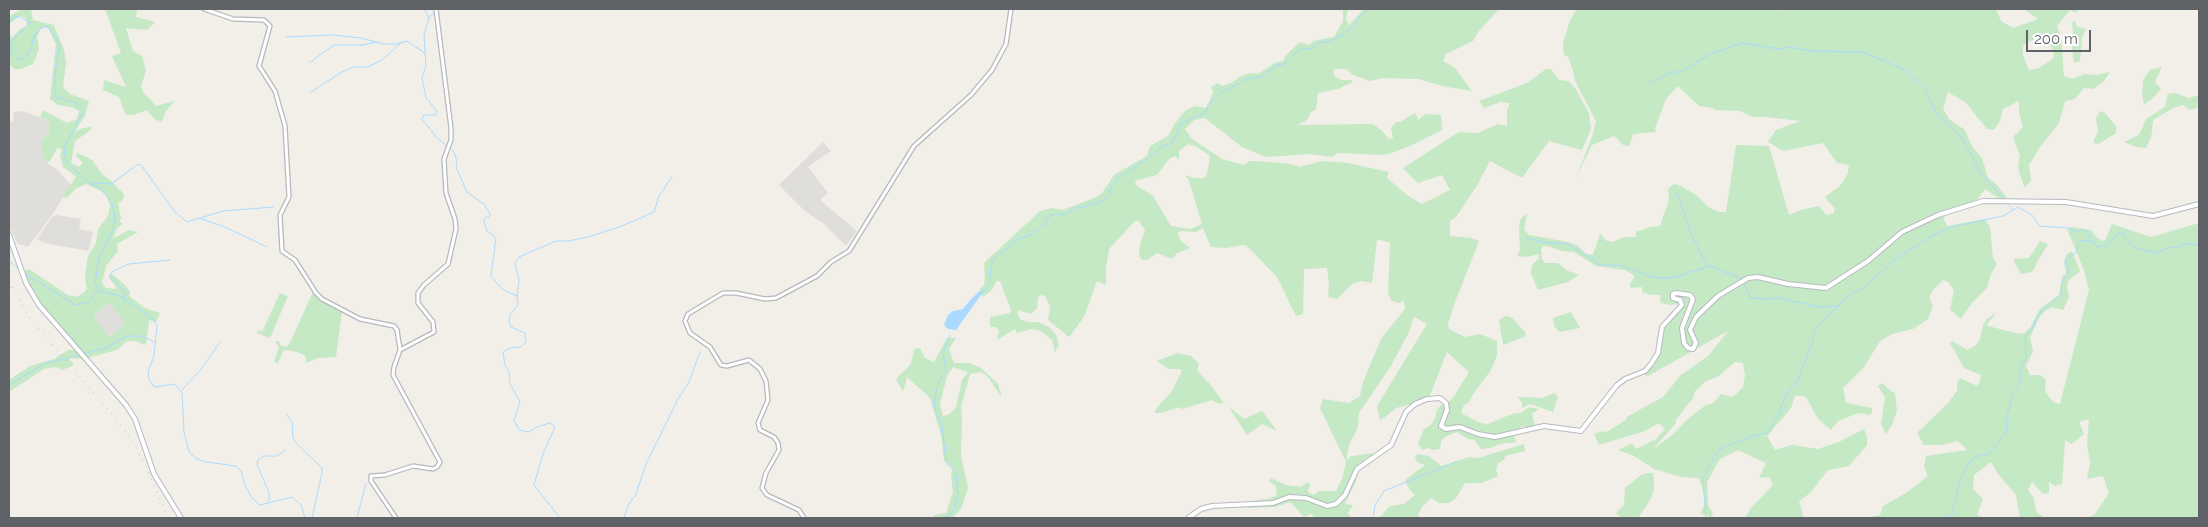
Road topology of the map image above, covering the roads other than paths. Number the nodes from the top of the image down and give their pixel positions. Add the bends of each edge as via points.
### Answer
1 (204, 9) edge
2 (436, 9) edge
3 (1011, 9) edge
4 (2199, 204) edge
5 (9, 235) edge
6 (400, 350) junction
7 (181, 518) edge
8 (396, 518) edge
9 (804, 518) edge
10 (1188, 518) edge

1 - 6 street via 233,19 264,20 270,26 259,66 275,92 285,126 289,197 280,215 282,251 295,260 322,299 360,319 391,324 396,328
2 - 6 street via 451,140 445,155 446,193 456,229 448,264 424,285 417,298 419,307 433,322 434,330
3 - 9 street via 1006,44 992,70 971,95 914,146 851,248 817,276 776,298 765,300 723,293 688,314 685,321 690,334 710,347 721,365 749,360 760,369 766,381 768,400 758,423 760,430 774,437 779,450 762,488 767,495 799,510
4 - 10 main road via 2153,216 2066,202 1989,200 1938,215 1902,232 1868,261 1826,288 1756,276 1748,278 1714,300 1696,317 1690,330 1696,343 1693,349 1684,342 1682,328 1692,297 1673,294 1673,298 1680,300 1682,305 1662,327 1658,353 1651,364 1645,371 1617,385 1581,431 1544,426 1495,438 1460,428 1446,429 1441,426 1446,403 1440,398 1427,399 1414,404 1406,412 1391,445 1358,469 1345,495 1336,504 1326,506 1306,498 1289,497 1273,503 1212,506
5 - 7 main road via 26,284 44,313 135,419 154,474
6 - 8 street via 394,367 395,381 440,462 432,469 413,466 371,476 371,481

